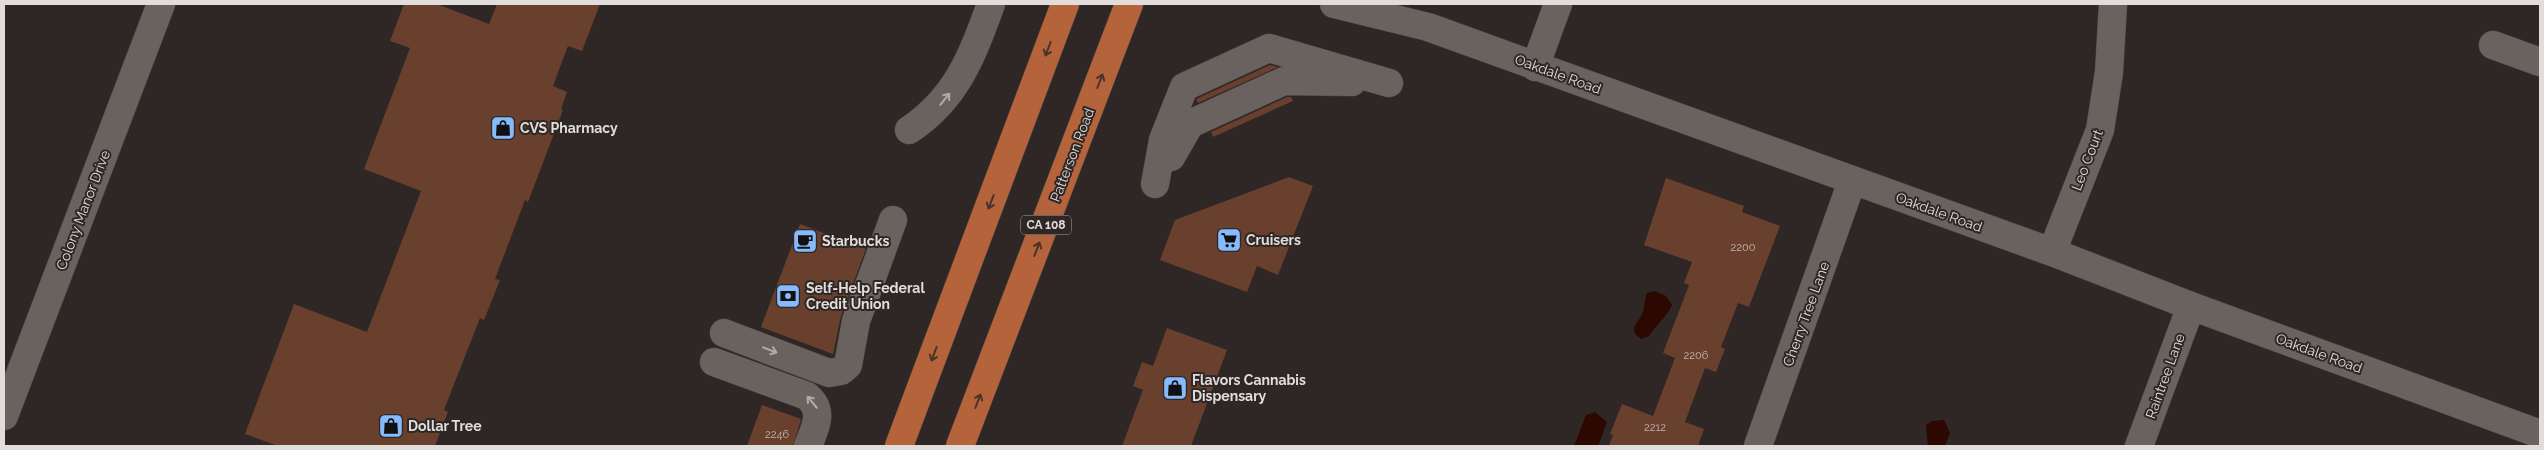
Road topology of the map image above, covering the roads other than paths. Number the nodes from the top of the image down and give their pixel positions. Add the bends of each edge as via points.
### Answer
1 (161, 4) edge
2 (991, 4) edge
3 (1065, 4) edge
4 (1128, 4) edge
5 (1334, 4) edge
6 (1558, 4) edge
7 (2113, 4) edge
8 (2493, 45) dead end
9 (2540, 62) edge
10 (1536, 67) junction
11 (909, 130) dead end
12 (1173, 154) joint
13 (1852, 181) junction
14 (893, 220) dead end
15 (2052, 252) junction
16 (2191, 306) junction
17 (724, 333) dead end
18 (714, 362) dead end
19 (4, 416) edge
20 (2540, 434) edge
21 (808, 446) edge
22 (899, 446) edge
23 (960, 446) edge
24 (1758, 446) edge
25 (2139, 446) edge

1 - 19 street, Colony Manor Drive
11 -> 2 street via 929,117 960,80
3 -> 22 main road
23 -> 4 main road, Patterson Road / CA 108
5 - 10 street, Oakdale Road via 1428,27
6 - 10 street
7 - 15 street, Leo Court via 2109,72 2100,130
8 - 9 street
10 - 13 street, Oakdale Road
12 - 12 street via 1190,124 1284,81 1389,83 1269,48 1184,87 1163,140 1155,184
13 - 15 street, Oakdale Road
13 - 24 street, Cherry Tree Lane
17 -> 14 street via 829,373 841,371 848,365 856,321
15 - 16 street, Oakdale Road
16 - 20 street, Oakdale Road
16 - 25 street, Raintree Lane
21 -> 18 street via 819,415 814,401

